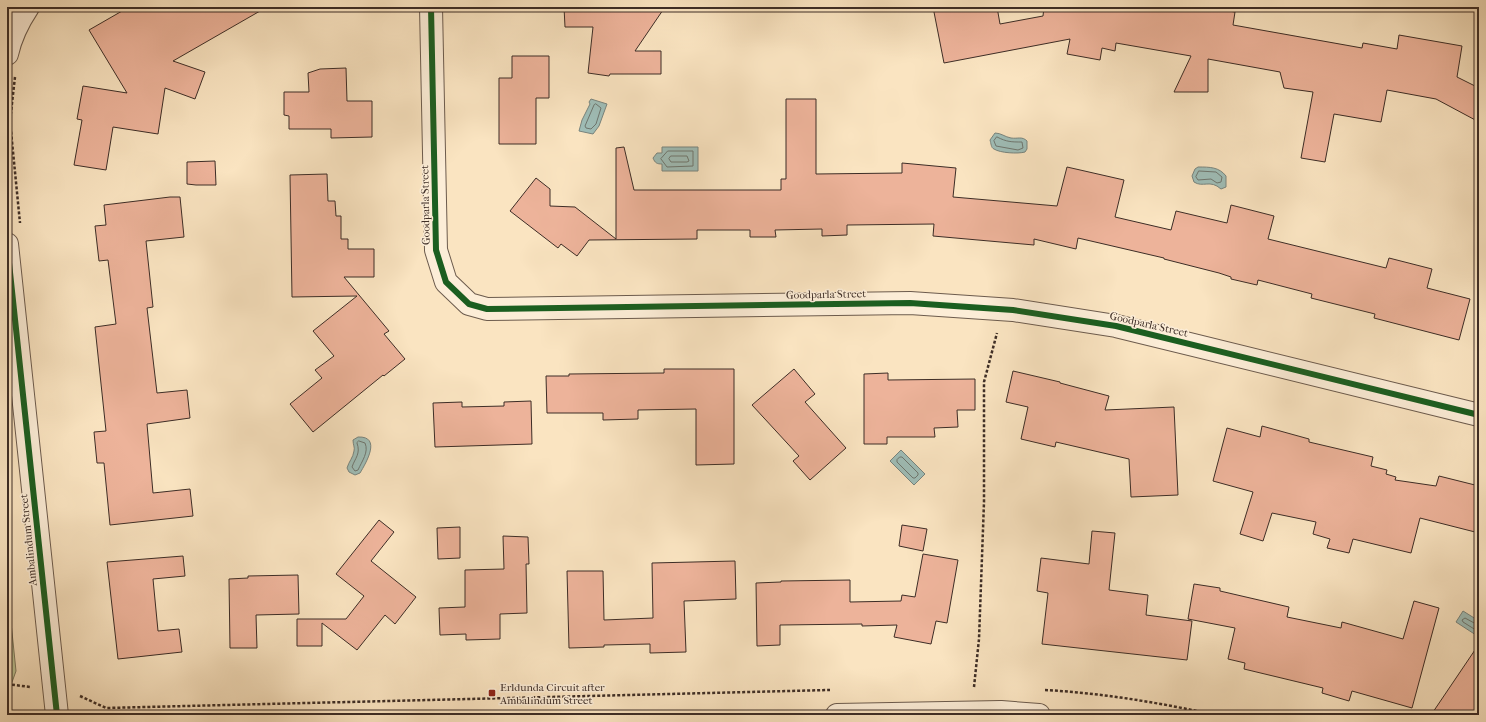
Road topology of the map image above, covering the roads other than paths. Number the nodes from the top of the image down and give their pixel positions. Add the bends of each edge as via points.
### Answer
1 (431, 7) edge
2 (18, 15) edge
3 (12, 63) edge
4 (7, 244) edge
5 (1479, 415) edge
6 (57, 715) edge
7 (838, 715) edge
8 (1040, 715) edge

1 - 5 street, Goodparla Street via 436,250 446,282 469,304 487,309 910,303 1013,310 1130,329
2 - 3 street via 10,41
4 - 6 street, Ambalindum Street
7 - 8 street via 1001,712

